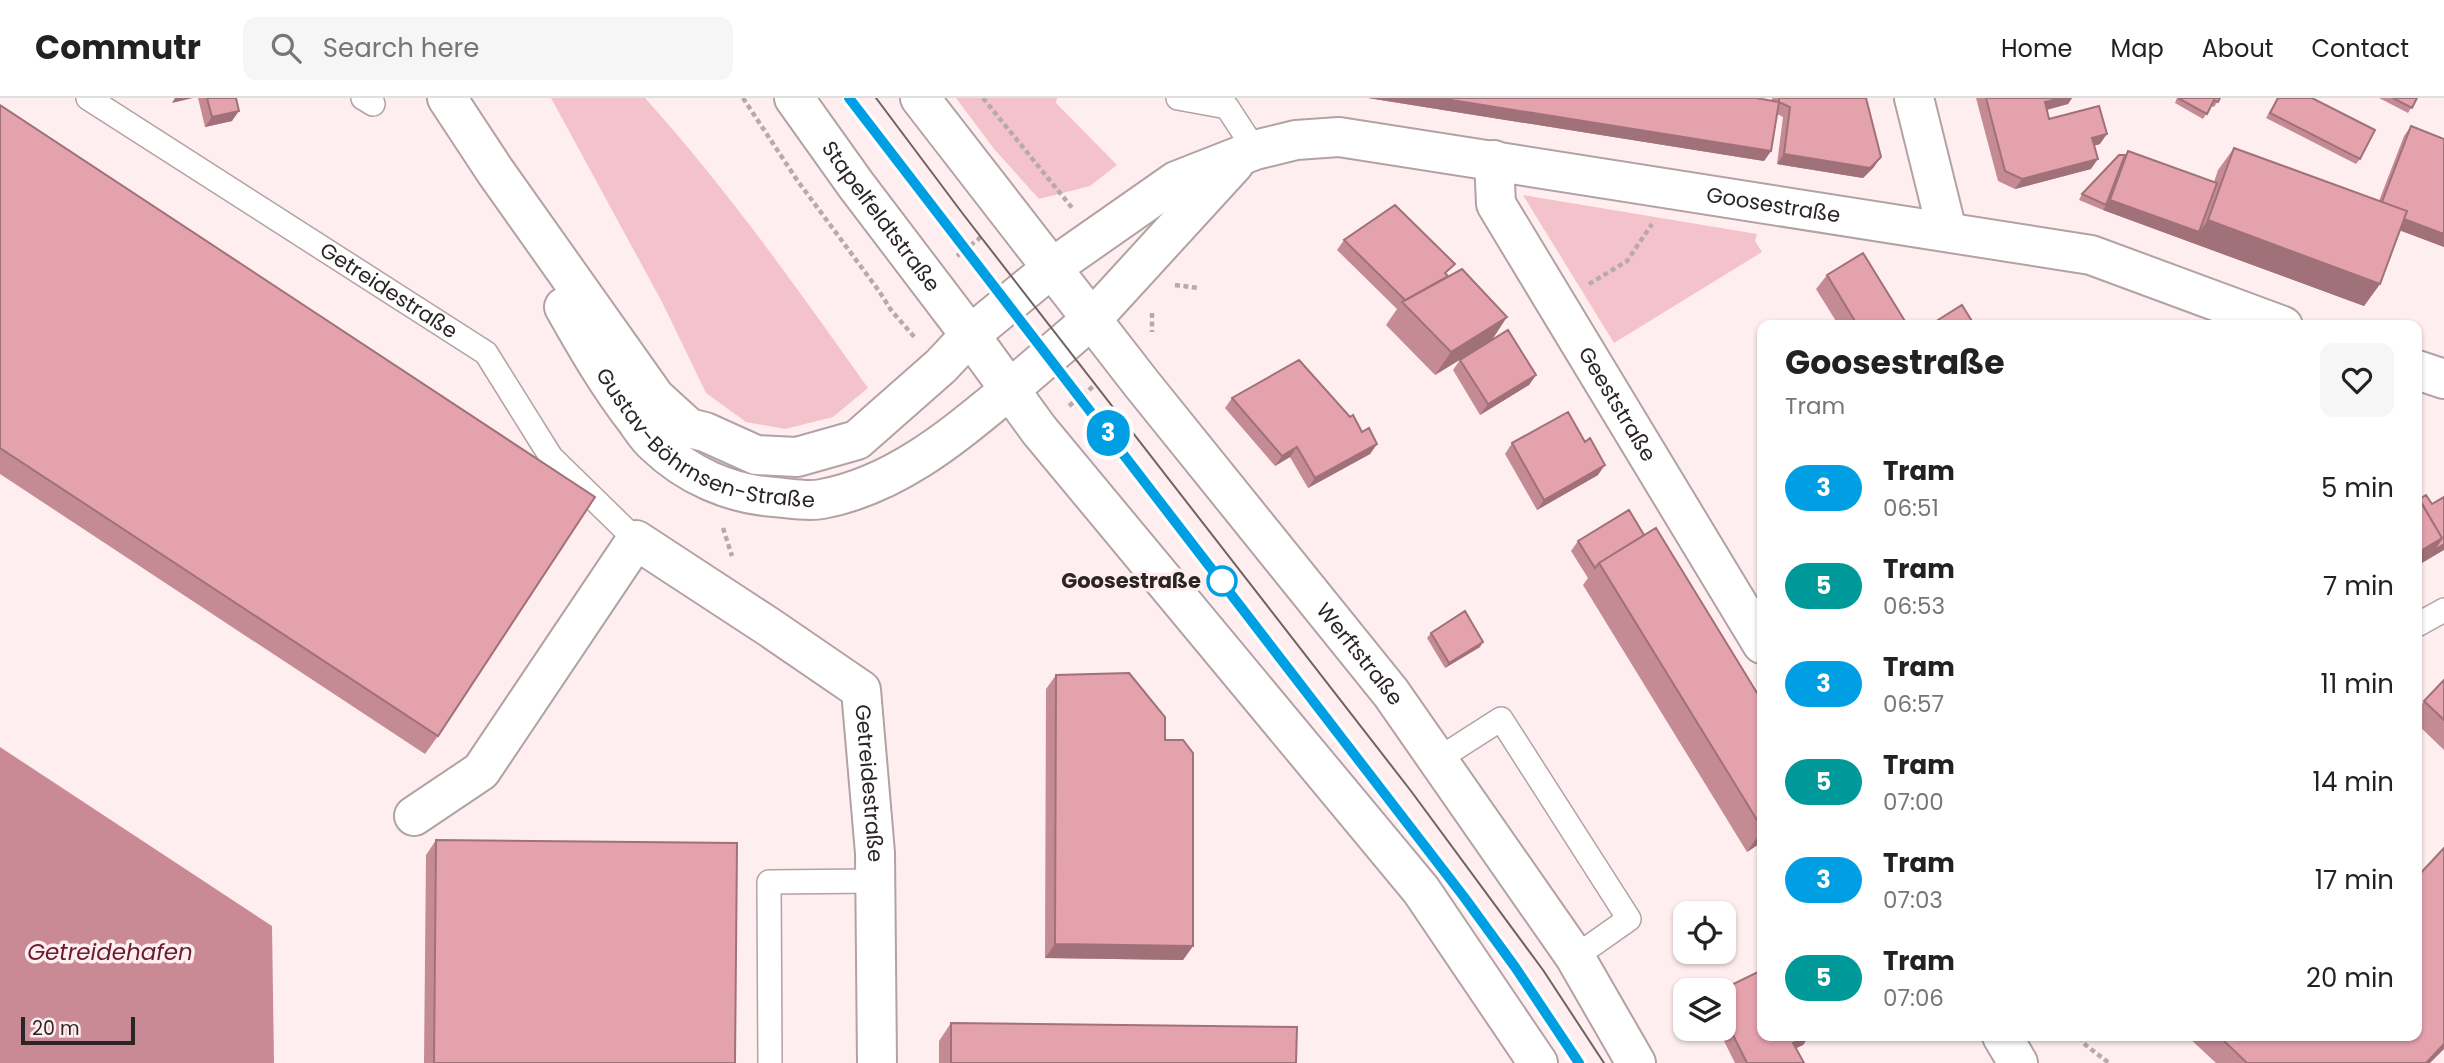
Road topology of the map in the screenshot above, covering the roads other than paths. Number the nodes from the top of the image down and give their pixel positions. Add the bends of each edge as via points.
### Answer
1 (88, 98) edge
2 (447, 98) edge
3 (794, 98) edge
4 (920, 98) edge
5 (1178, 98) edge
6 (1914, 98) edge
7 (1249, 153) junction
8 (1494, 160) junction
9 (495, 171) junction
10 (1947, 232) junction
11 (1052, 267) junction
12 (1093, 318) junction
13 (2267, 320) edge
14 (970, 335) junction
15 (2422, 372) edge
16 (2444, 379) edge
17 (1008, 391) junction
18 (636, 540) junction
19 (2444, 610) edge
20 (2422, 622) edge
21 (1757, 636) edge
22 (1437, 760) junction
23 (415, 816) dead end
24 (875, 881) junction
25 (1575, 957) junction
26 (2005, 1041) edge
27 (770, 1063) edge
28 (877, 1063) edge
29 (1538, 1063) edge
30 (1636, 1063) edge
31 (2018, 1063) edge

1 - 18 lane, Getreidestraße via 486,353 551,457
2 - 9 street, Gustav-Böhrnsen-Straße
3 - 14 street, Stapelfeldtstraße
4 - 11 street
5 - 7 lane via 1227,107
6 - 10 street
7 - 8 street, Goosestraße via 1296,140 1339,137
7 - 11 street, Goosestraße via 1175,181
7 - 12 street
8 - 10 street, Goosestraße
8 - 21 street, Geeststraße via 1496,204
9 - 14 street, Gustav-Böhrnsen-Straße via 655,397 689,428 756,455 797,457 857,440
9 - 17 street, Gustav-Böhrnsen-Straße via 541,268 611,388 654,444 694,474 751,495 819,500 873,484 920,459
10 - 13 street, Goosestraße via 2091,255
11 - 12 street, Werftstraße
11 - 14 street, Gustav-Böhrnsen-Straße
12 - 17 street, Gustav-Böhrnsen-Straße
12 - 22 street, Werftstraße via 1391,693
14 - 17 street
15 - 16 street
17 - 29 street via 1421,890
18 - 23 street via 481,771
18 - 24 street, Getreidestraße via 861,690
19 - 20 lane
22 - 25 street, Werftstraße
22 - 25 lane via 1501,719 1629,919
24 - 27 lane via 769,882
24 - 28 street, Getreidestraße
25 - 30 street, Werftstraße
26 - 31 street

